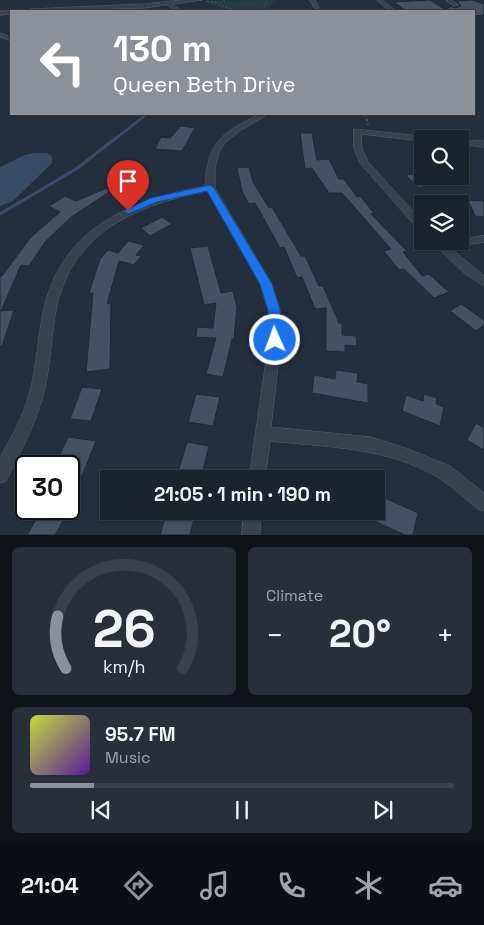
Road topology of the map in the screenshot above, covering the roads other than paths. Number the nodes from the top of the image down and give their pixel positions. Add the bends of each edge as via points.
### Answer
1 (198, 0) edge
2 (312, 0) edge
3 (379, 0) edge
4 (448, 0) edge
5 (169, 4) junction
6 (456, 5) dead end
7 (317, 7) dead end
8 (50, 10) edge
9 (178, 10) edge
10 (392, 10) edge
11 (263, 115) edge
12 (414, 137) edge
13 (469, 143) edge
14 (484, 144) edge
15 (210, 188) junction
16 (414, 218) edge
17 (484, 239) edge
18 (469, 241) edge
19 (444, 250) edge
20 (484, 282) edge
21 (263, 433) junction
22 (258, 470) edge
23 (0, 475) edge
24 (484, 503) edge
25 (252, 520) edge
26 (251, 535) edge

1 - 5 street
2 - 7 street
3 - 10 street
4 - 6 street
5 - 8 street
5 - 9 street
11 - 15 street via 238,128 214,152
12 - 16 street via 357,131 358,148 364,163
13 - 14 street
15 - 21 street via 266,284 274,310 275,340
15 - 23 street via 154,200 118,216 82,244 66,263 54,295 34,402
17 - 18 street
19 - 20 street
21 - 22 street
21 - 24 street via 371,444 444,472
25 - 26 street

